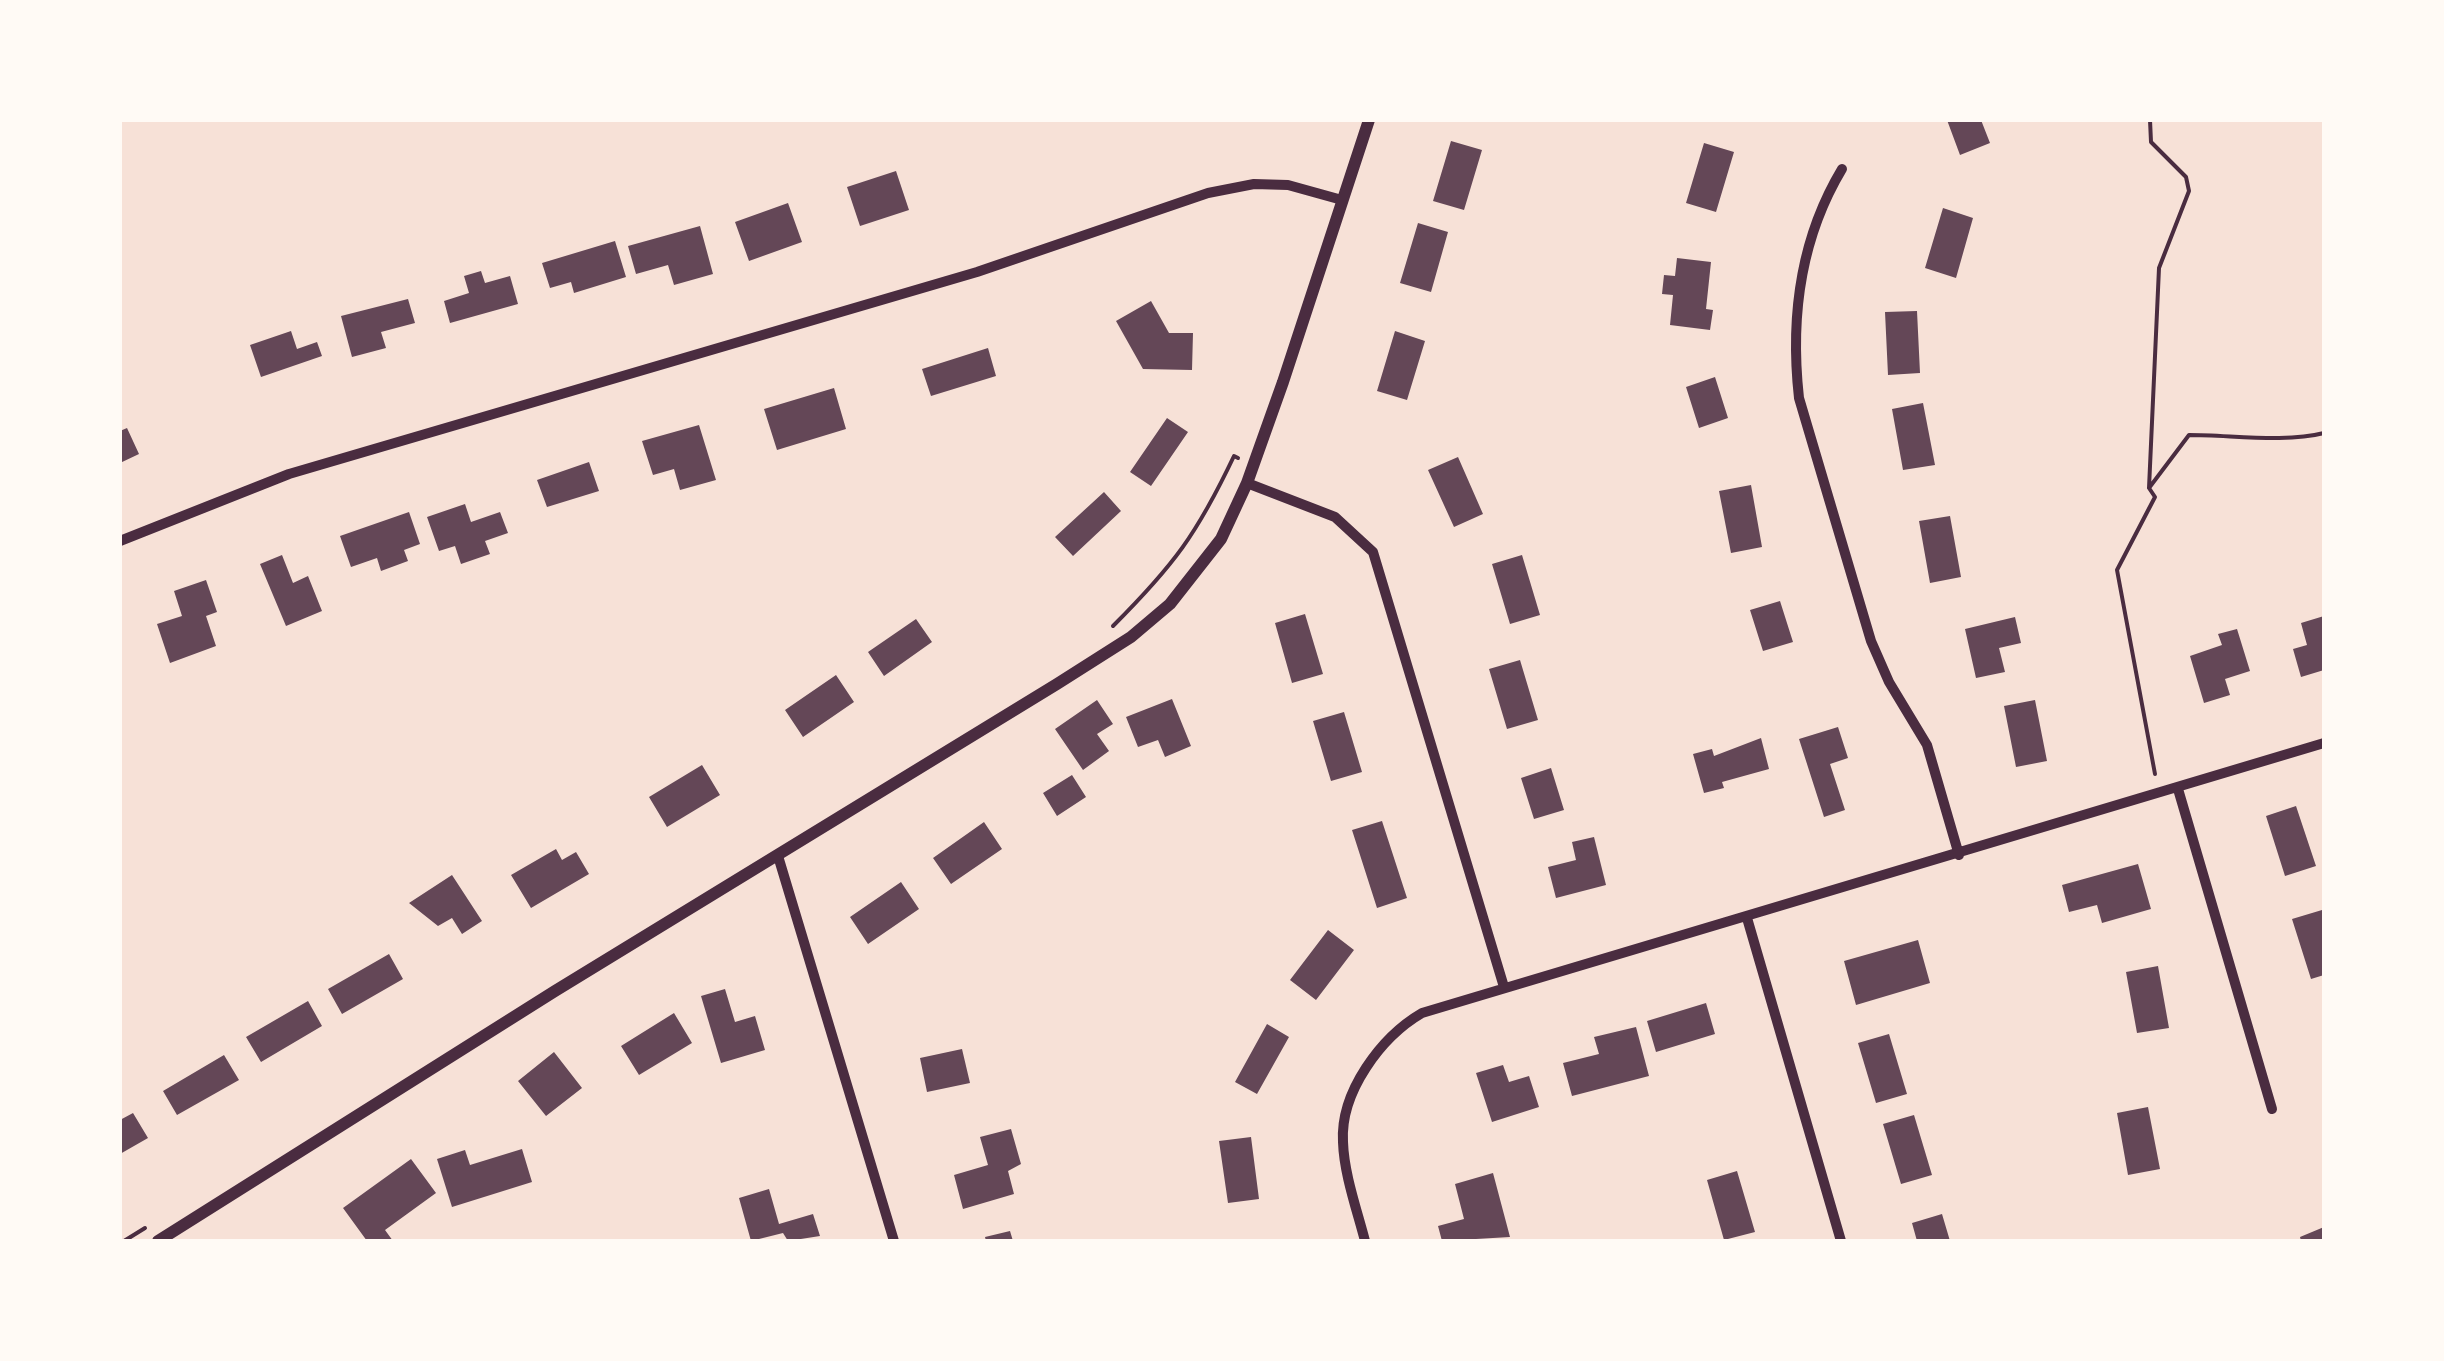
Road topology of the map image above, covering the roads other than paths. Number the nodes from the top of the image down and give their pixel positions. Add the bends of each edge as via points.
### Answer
1 (1369, 120) edge
2 (1842, 169) dead end
3 (1342, 200) junction
4 (1247, 483) junction
5 (120, 541) edge
6 (2324, 743) edge
7 (2178, 789) junction
8 (1959, 855) junction
9 (778, 856) junction
10 (1747, 918) junction
11 (1504, 987) junction
12 (2272, 1109) dead end
13 (158, 1241) edge
14 (894, 1241) edge
15 (1365, 1241) edge
16 (1841, 1241) edge

1 - 3 street
2 - 8 street via 1808,241 1800,283 1799,398 1871,641 1927,745
3 - 4 street
3 - 5 street via 1288,185 1208,193 977,272 289,474
4 - 9 street via 1200,571 1131,637
4 - 11 street via 1335,518 1373,552
6 - 7 street
7 - 8 street
7 - 12 street
8 - 10 street
9 - 13 street
9 - 14 street
10 - 11 street
10 - 16 street
11 - 15 street via 1410,1020 1355,1089 1342,1142

